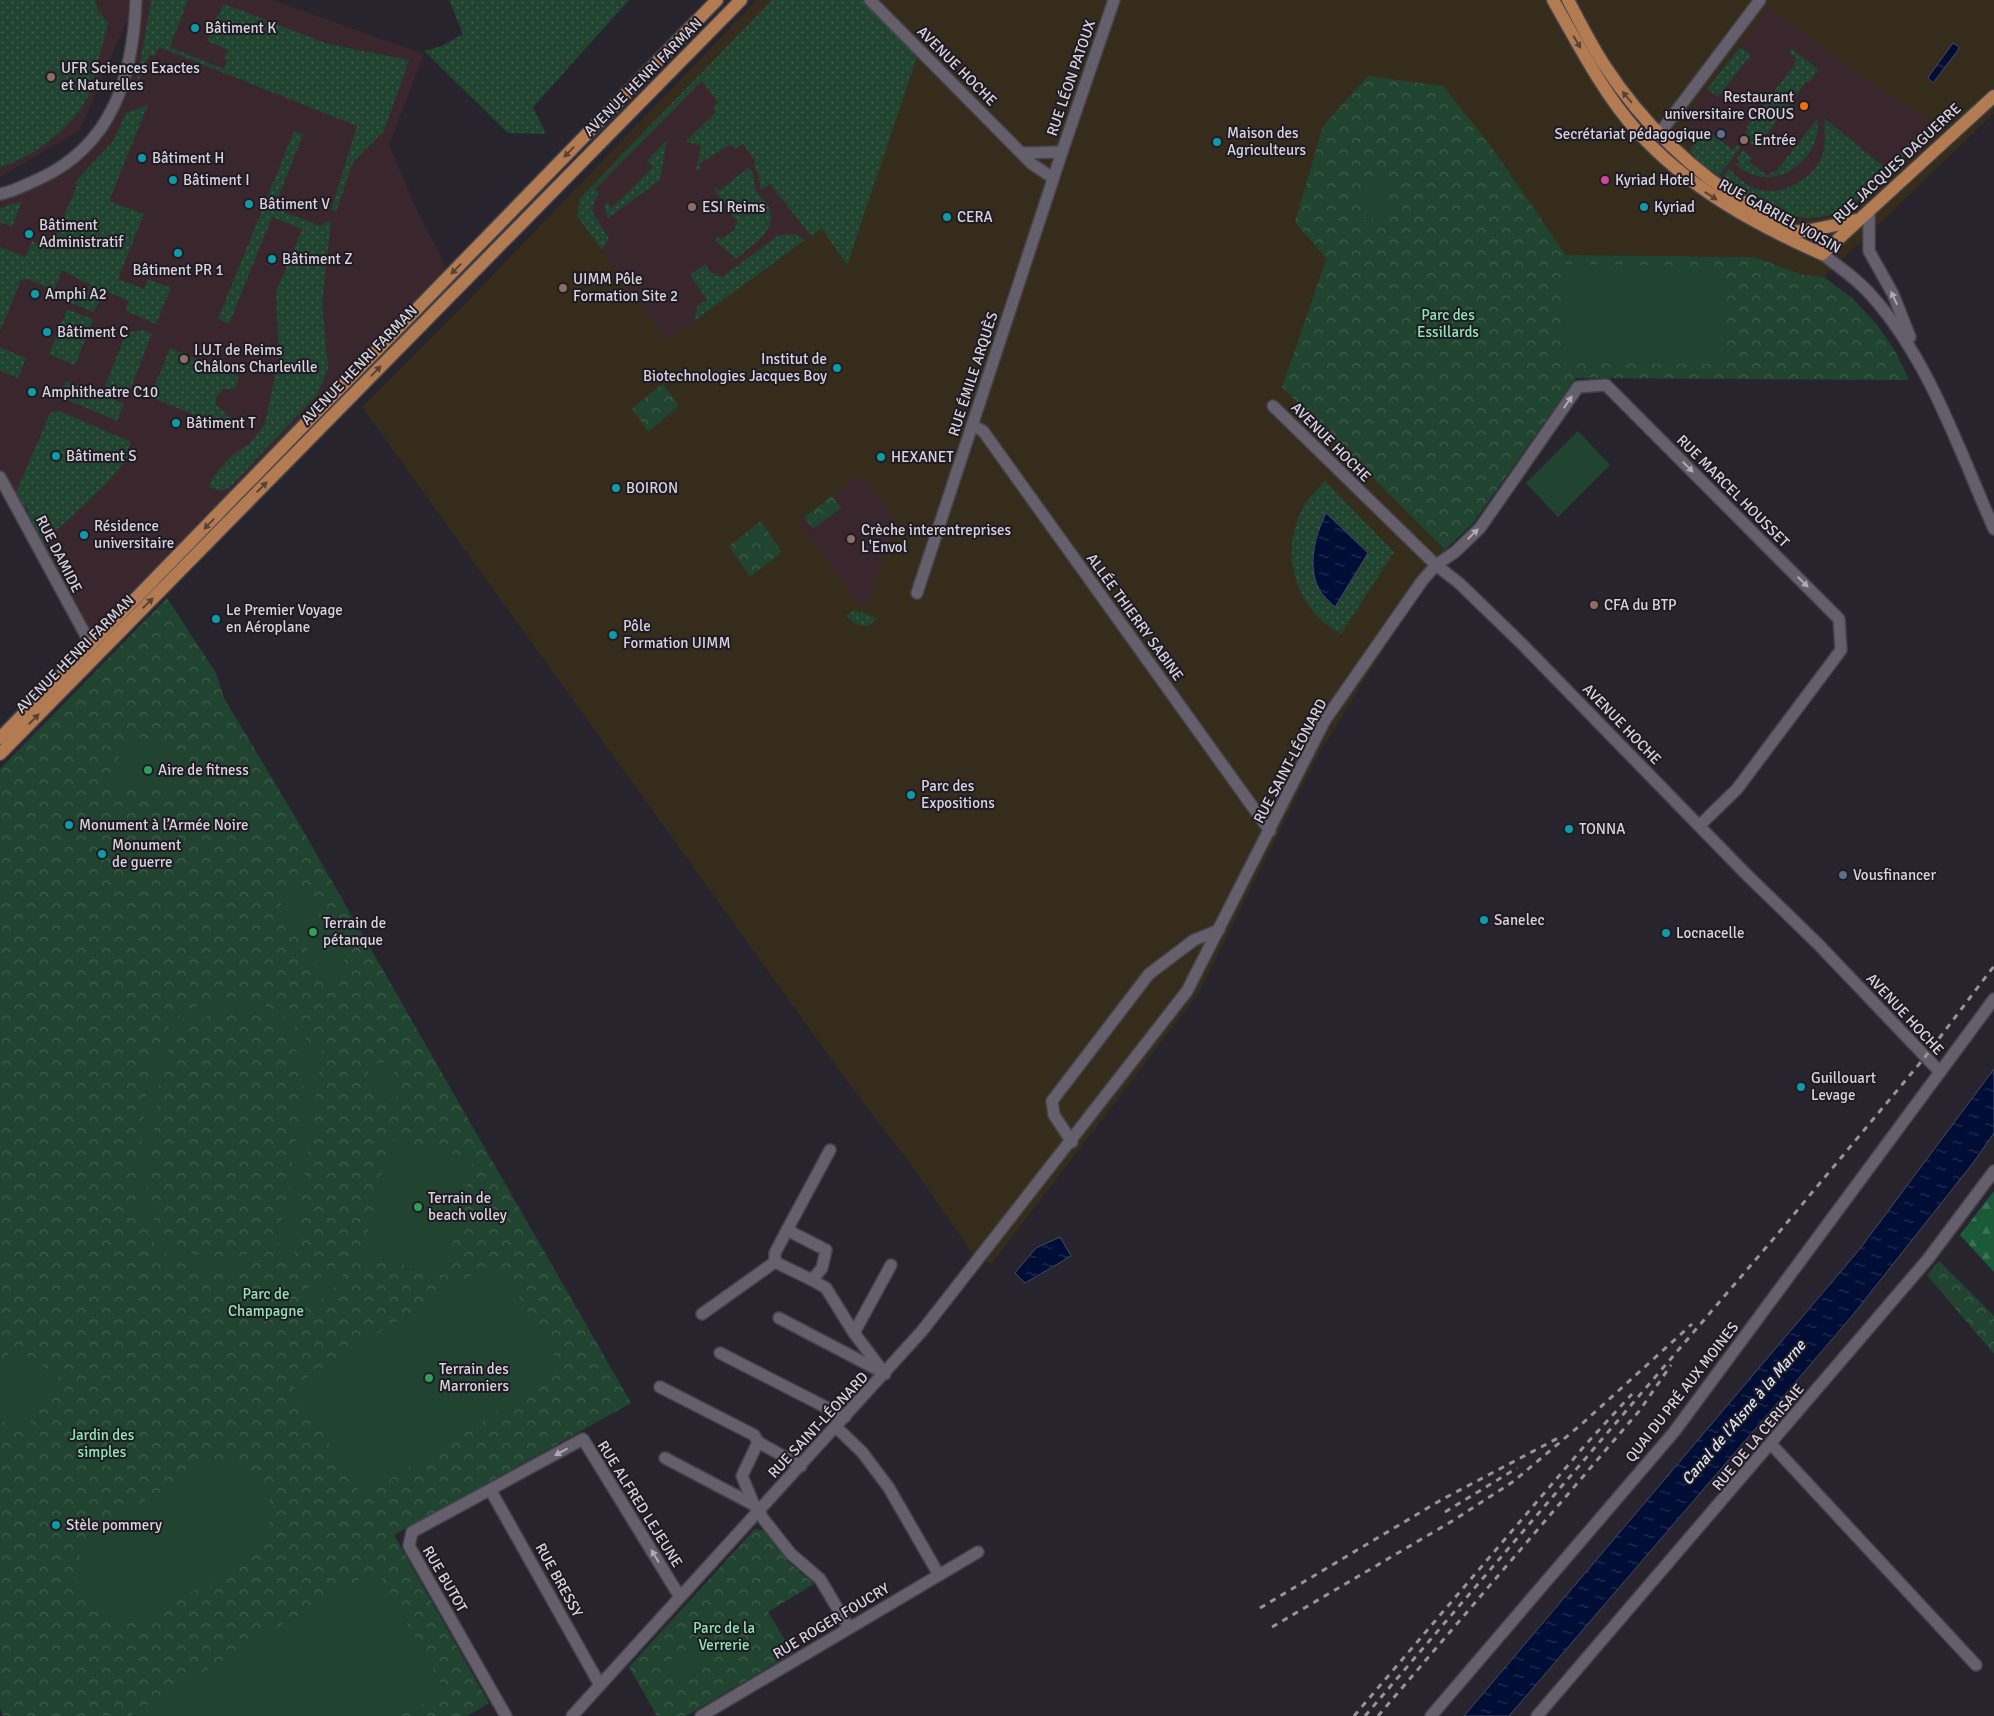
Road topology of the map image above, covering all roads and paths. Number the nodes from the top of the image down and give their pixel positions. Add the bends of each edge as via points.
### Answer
1 (136, 0) edge
2 (718, 0) edge
3 (742, 0) edge
4 (870, 0) edge
5 (1114, 0) edge
6 (1553, 0) edge
7 (1568, 0) edge
8 (1754, 3) edge
9 (1994, 96) edge
10 (1659, 134) junction
11 (1062, 152) junction
12 (1022, 153) junction
13 (1057, 165) joint
14 (1053, 178) junction
15 (0, 194) edge
16 (1869, 210) junction
17 (1857, 220) junction
18 (1790, 231) junction
19 (1822, 254) junction
20 (1926, 375) junction
21 (1274, 406) dead end
22 (972, 425) junction
23 (0, 477) edge
24 (1994, 529) edge
25 (1436, 565) junction
26 (917, 593) dead end
27 (91, 645) junction
28 (0, 738) edge
29 (0, 754) edge
30 (1700, 825) junction
31 (1270, 830) junction
32 (1219, 930) junction
33 (1994, 999) edge
34 (1940, 1072) junction
35 (1072, 1142) junction
36 (830, 1150) dead end
37 (1994, 1171) edge
38 (787, 1230) junction
39 (775, 1262) junction
40 (891, 1264) dead end
41 (812, 1280) junction
42 (702, 1314) dead end
43 (779, 1318) dead end
44 (854, 1333) junction
45 (720, 1353) dead end
46 (885, 1374) junction
47 (660, 1387) dead end
48 (845, 1417) junction
49 (836, 1427) junction
50 (758, 1442) junction
51 (1771, 1444) junction
52 (665, 1458) dead end
53 (800, 1466) junction
54 (491, 1491) junction
55 (756, 1508) junction
56 (978, 1552) dead end
57 (939, 1575) junction
58 (680, 1597) junction
59 (849, 1628) junction
60 (1976, 1664) dead end
61 (600, 1685) junction
62 (506, 1716) edge
63 (572, 1716) edge
64 (701, 1716) edge
65 (1431, 1716) edge
66 (1537, 1716) edge

1 - 15 street via 132,49 125,82 101,128 90,143 62,167
2 -> 27 main road, AVENUE HENRI FARMAN
29 -> 3 main road, AVENUE HENRI FARMAN
4 - 12 street, AVENUE HOCHE
5 - 11 street, RUE LÉON PATOUX
6 -> 19 main road, RUE GABRIEL VOISIN via 1595,72 1636,130 1690,181 1722,203
10 -> 7 main road via 1604,66
8 - 10 street
9 - 16 main road, RUE JACQUES DAGUERRE
10 - 18 main road via 1715,184
11 - 12 street
11 - 13 street, RUE LÉON PATOUX
12 - 14 street, AVENUE HOCHE
13 - 14 street, RUE ÉMILE ARQUÈS
14 - 22 street, RUE ÉMILE ARQUÈS
16 - 17 main road, RUE JACQUES DAGUERRE
20 -> 16 street via 1893,294 1869,251
17 - 18 main road
17 - 19 main road, RUE JACQUES DAGUERRE
18 - 19 street
19 - 20 street, RUE GABRIEL VOISIN via 1856,281 1882,308 1902,333
20 - 24 street, RUE GABRIEL VOISIN
21 - 25 street, AVENUE HOCHE
22 - 26 street, RUE ÉMILE ARQUÈS
22 - 31 street, ALLÉE THIERRY SABINE via 983,430
23 - 27 street, RUE DAMIDE
25 - 30 street, AVENUE HOCHE via 1521,643
25 -> 30 street, RUE MARCEL HOUSSET via 1480,528 1578,387 1606,385 1839,619 1841,650 1737,789
25 - 31 street, RUE SAINT-LÉONARD via 1325,720
27 - 28 main road, AVENUE HENRI FARMAN
30 - 34 street, AVENUE HOCHE
31 - 32 street, RUE SAINT-LÉONARD
32 - 35 street, RUE SAINT-LÉONARD via 1187,991
32 - 35 street via 1194,940 1149,974 1052,1100 1054,1115
33 - 34 street, QUAI DU PRÉ AUX MOINES
34 - 65 street, QUAI DU PRÉ AUX MOINES via 1674,1432
35 - 46 street, RUE SAINT-LÉONARD
36 - 38 street
37 - 51 street, RUE DE LA CERISAIE via 1928,1259
38 - 39 street via 775,1253
38 - 41 street via 826,1250 822,1268
39 - 41 street
39 - 42 street
40 - 44 street
41 - 44 street via 826,1288
43 - 46 street
44 - 46 street
45 - 48 street
46 - 48 street, RUE SAINT-LÉONARD
47 - 50 street via 754,1435
48 - 49 street, RUE SAINT-LÉONARD
49 - 53 street, RUE SAINT-LÉONARD
49 - 57 street via 862,1452 890,1488
50 - 53 street
50 - 55 street via 742,1476
51 - 60 street
51 - 66 street, RUE DE LA CERISAIE
52 - 55 street
53 - 55 street, RUE SAINT-LÉONARD
58 -> 54 street, RUE ALFRED LEJEUNE via 583,1439
54 - 61 street, RUE BRESSY
54 - 62 street, RUE BUTOT via 412,1532 409,1546
55 - 58 street, RUE SAINT-LÉONARD
55 - 59 street via 791,1554 820,1578
56 - 57 street, RUE ROGER FOUCRY
57 - 59 street, RUE ROGER FOUCRY
58 - 61 street, RUE SAINT-LÉONARD
59 - 64 street, RUE ROGER FOUCRY
61 - 63 street, RUE SAINT-LÉONARD

